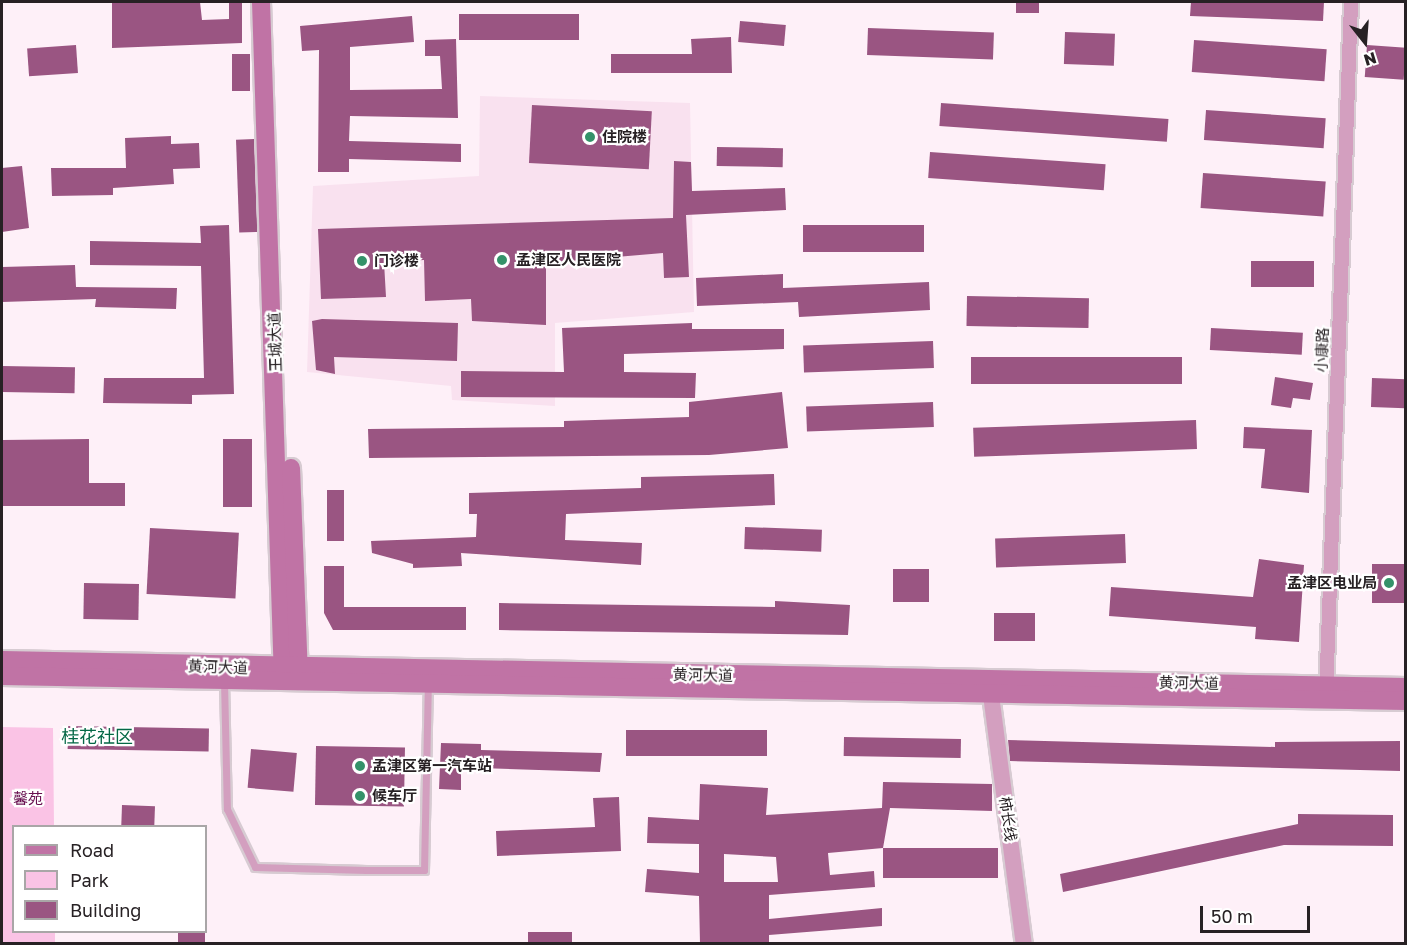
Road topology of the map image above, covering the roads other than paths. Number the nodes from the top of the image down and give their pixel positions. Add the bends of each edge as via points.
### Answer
1 (261, 2) edge
2 (272, 2) edge
3 (1351, 2) edge
4 (2, 660) edge
5 (224, 675) junction
6 (2, 676) edge
7 (291, 676) junction
8 (428, 678) junction
9 (1406, 687) edge
10 (991, 695) junction
11 (1325, 699) junction
12 (1406, 701) edge
13 (1024, 944) edge

1 - 7 main road, 王城大道
2 - 7 main road, 王城大道
3 - 11 street, 小康路
4 - 5 main road, 黄河大道
5 - 6 main road, 黄河大道
5 - 7 main road, 黄河大道
5 - 8 lane via 227,809 255,867 366,870 424,870
7 - 8 main road, 黄河大道
8 - 9 main road, 黄河大道
8 - 10 main road, 黄河大道
10 - 11 main road, 黄河大道
10 - 13 street, 柿长线
11 - 12 main road, 黄河大道

